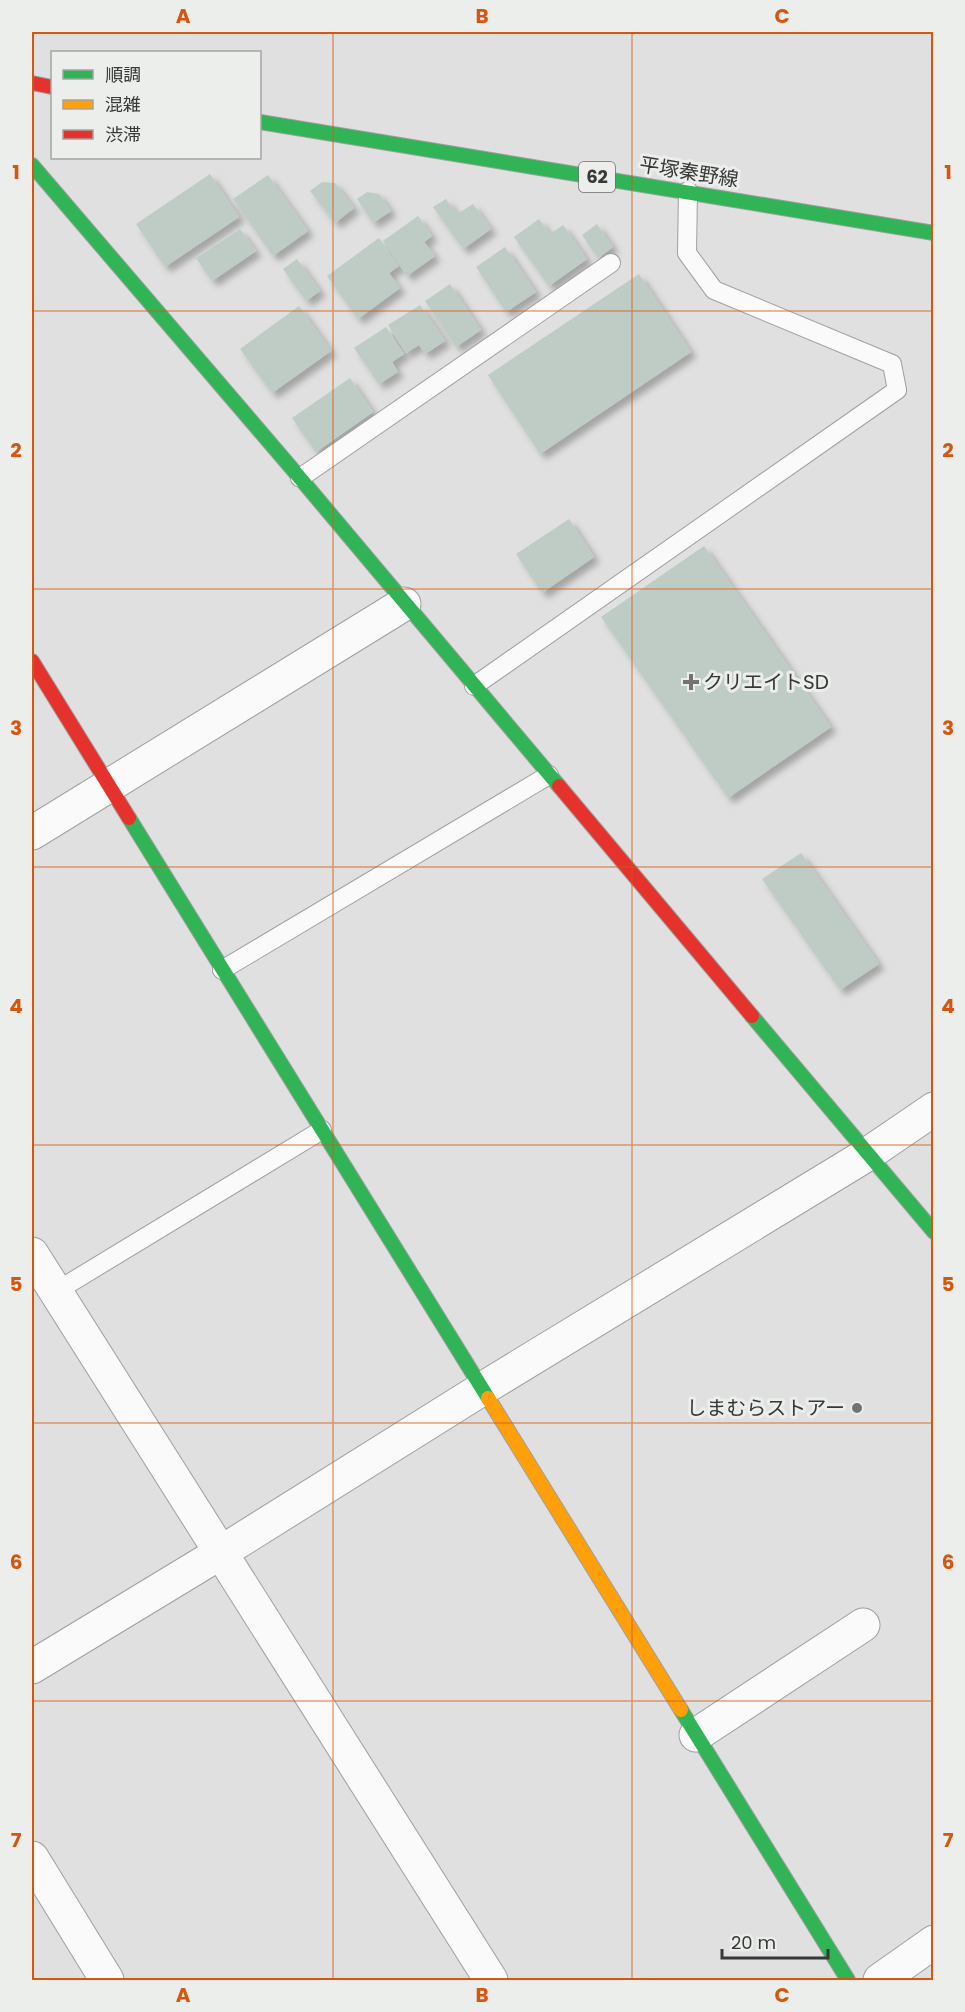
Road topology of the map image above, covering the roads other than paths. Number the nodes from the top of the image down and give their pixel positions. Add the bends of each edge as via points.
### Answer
1 (32, 83) edge
2 (51, 87) edge
3 (261, 122) edge
4 (32, 165) edge
5 (688, 191) junction
6 (933, 233) edge
7 (611, 263) dead end
8 (300, 478) junction
9 (404, 604) junction
10 (32, 661) edge
11 (474, 686) junction
12 (549, 775) junction
13 (108, 786) junction
14 (32, 833) edge
15 (222, 970) junction
16 (933, 1109) edge
17 (322, 1130) junction
18 (868, 1154) junction
19 (933, 1232) edge
20 (32, 1254) edge
21 (55, 1292) junction
22 (482, 1389) junction
23 (220, 1553) junction
24 (863, 1625) dead end
25 (32, 1667) edge
26 (696, 1735) junction
27 (32, 1858) edge
28 (933, 1942) edge
29 (107, 1980) edge
30 (491, 1980) edge
31 (848, 1980) edge
32 (880, 1980) edge

1 - 2 street
3 - 5 street, 平塚秦野線 / 62
4 - 8 street
5 - 6 street, 平塚秦野線 / 62
5 - 11 lane via 687,253 714,290 892,363 897,390
7 - 8 lane
8 - 9 street
9 - 11 street
9 - 13 street
10 - 13 street
11 - 12 street
12 - 15 lane
12 - 18 street
13 - 14 street
13 - 15 street
15 - 17 street
16 - 18 street
17 - 21 lane
17 - 22 street
18 - 19 street
18 - 22 street
20 - 21 street
21 - 23 street
22 - 23 street
22 - 26 street
23 - 25 street
23 - 30 street
24 - 26 street
26 - 31 street
27 - 29 street
28 - 32 street

